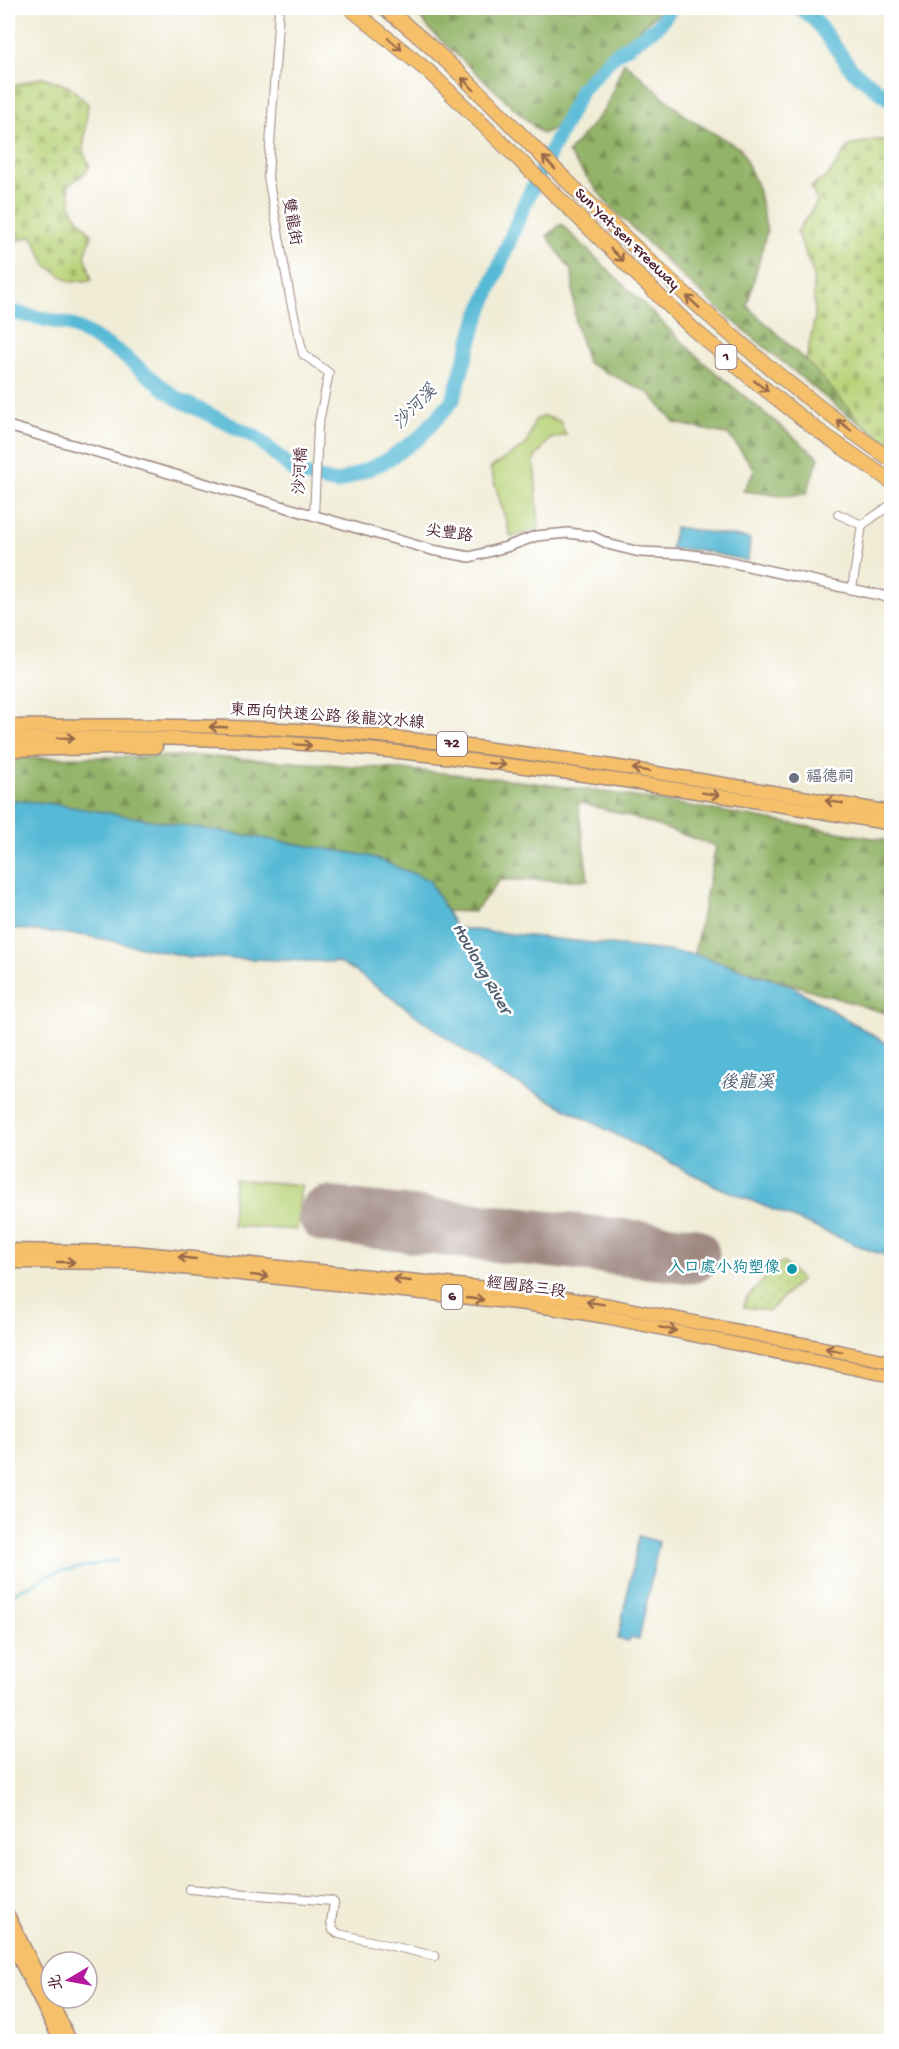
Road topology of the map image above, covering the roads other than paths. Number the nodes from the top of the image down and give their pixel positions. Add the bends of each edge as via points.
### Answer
1 (279, 8) edge
2 (350, 8) edge
3 (384, 8) edge
4 (8, 426) edge
5 (318, 427) joint
6 (891, 460) edge
7 (891, 482) edge
8 (891, 504) edge
9 (838, 514) dead end
10 (314, 516) junction
11 (862, 525) junction
12 (852, 589) junction
13 (891, 598) edge
14 (8, 719) edge
15 (152, 725) junction
16 (8, 726) edge
17 (8, 738) edge
18 (235, 741) junction
19 (8, 750) edge
20 (891, 812) edge
21 (891, 824) edge
22 (8, 1250) edge
23 (8, 1262) edge
24 (891, 1362) edge
25 (891, 1376) edge
26 (189, 1889) dead end
27 (8, 1915) edge
28 (8, 1936) edge
29 (435, 1956) dead end
30 (61, 2042) edge
31 (71, 2042) edge

1 - 5 street, 雙龍街 via 268,177 303,354 328,373
2 -> 7 highway, Sun Yat-sen Freeway / 1 via 429,72 693,329 813,427
6 -> 3 highway, Sun Yat-sen Freeway / 1 via 763,363 670,280 437,54
4 - 10 street, 尖豐路
5 - 10 street, 沙河橋
8 - 11 street
9 - 11 street
10 - 12 street, 尖豐路 via 470,557 536,536 568,533 640,552 712,558
11 - 12 street
12 - 13 street, 尖豐路
14 - 15 main road via 118,720
15 - 16 main road, 東西向快速公路 後龍汶水線 / 72
20 -> 15 main road, 東西向快速公路 後龍汶水線 / 72 via 517,752 387,737
17 -> 18 main road, 東西向快速公路 後龍汶水線 / 72
18 - 19 main road via 193,746
18 -> 21 main road, 東西向快速公路 後龍汶水線 / 72 via 387,751 528,767
24 -> 22 main road, 經國路三段 / 6 via 526,1292 134,1252
23 -> 25 main road, 經國路三段 / 6 via 134,1263 526,1304
26 - 29 street via 332,1901 331,1922 339,1934
27 - 31 main road
28 - 30 main road

